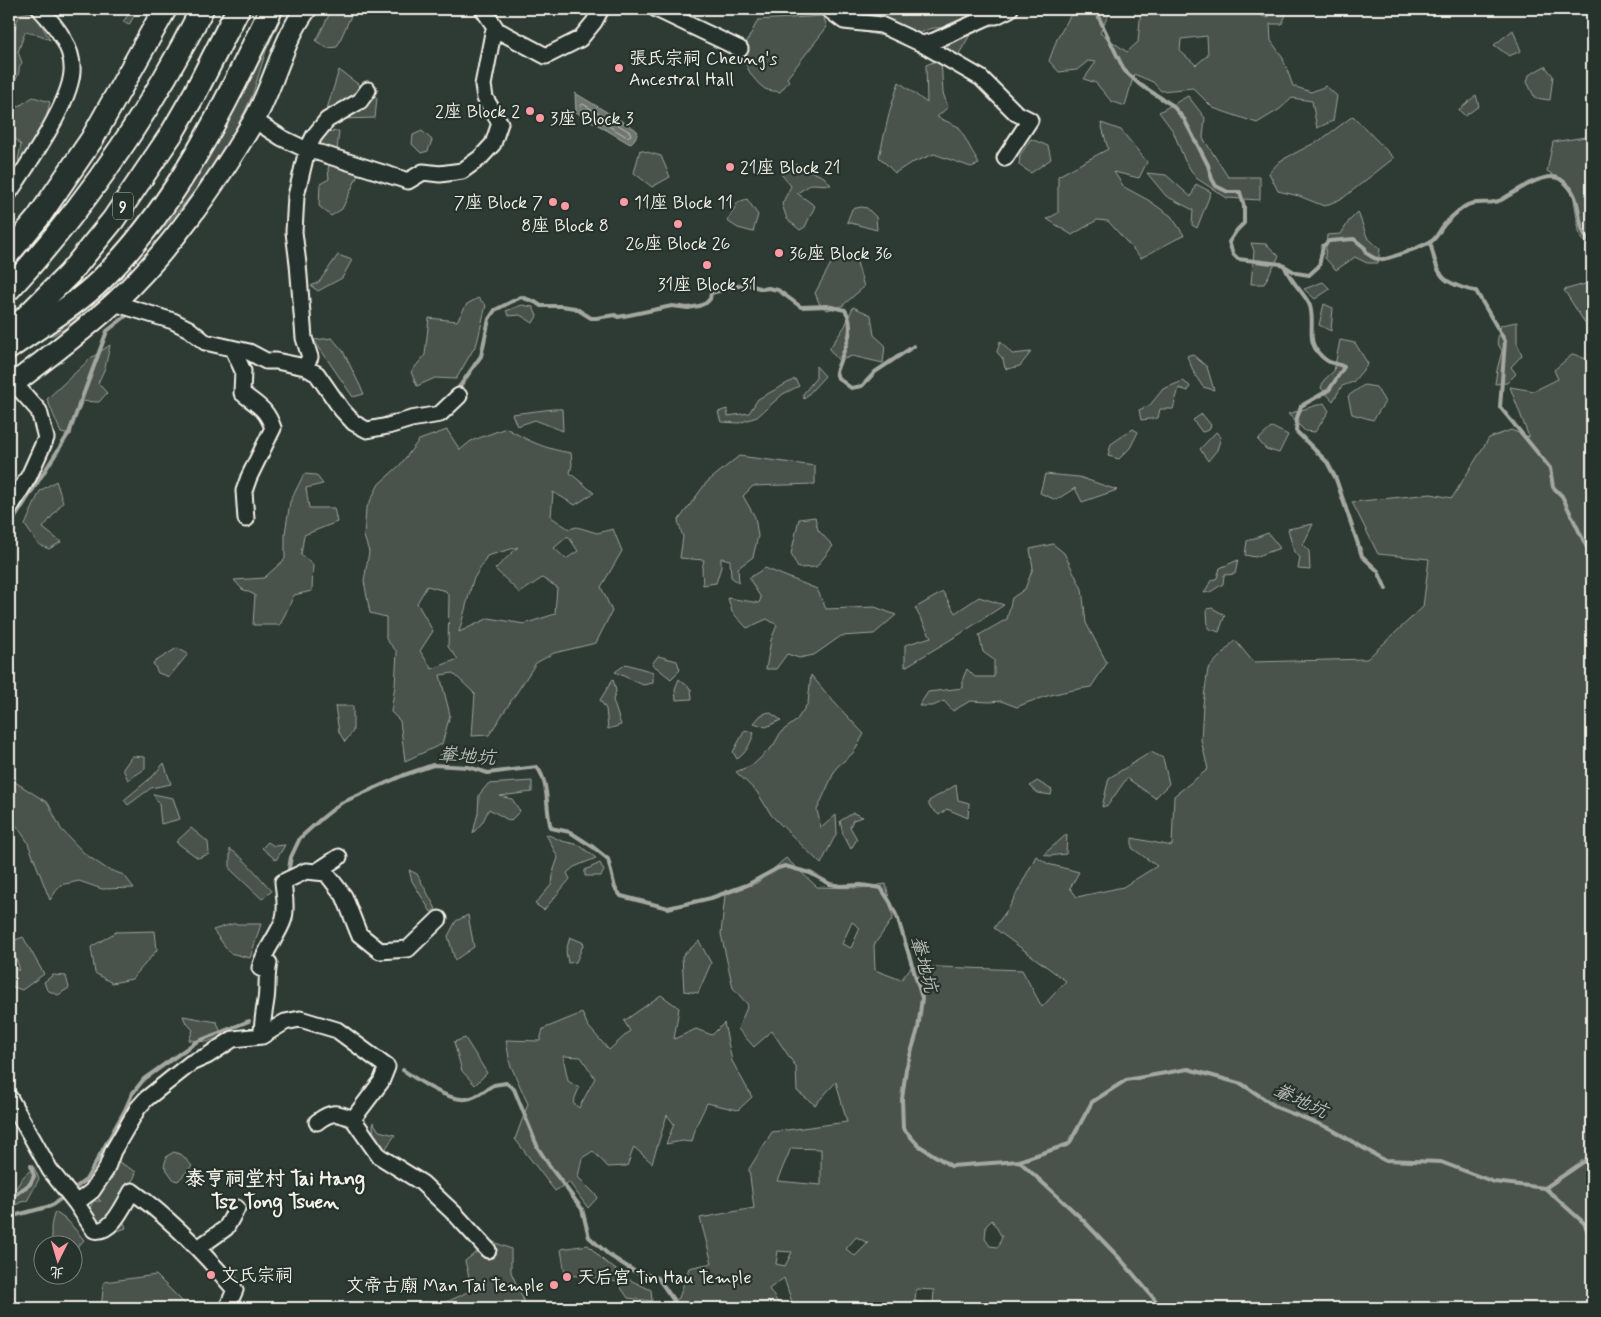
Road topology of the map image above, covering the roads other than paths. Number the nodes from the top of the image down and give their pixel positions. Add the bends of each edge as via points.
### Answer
1 (40, 9) edge
2 (165, 9) edge
3 (202, 9) edge
4 (238, 9) edge
5 (271, 9) edge
6 (306, 9) edge
7 (483, 9) edge
8 (601, 9) edge
9 (656, 9) edge
10 (828, 9) edge
11 (1010, 9) edge
12 (497, 30) junction
13 (922, 44) junction
14 (740, 49) dead end
15 (368, 90) dead end
16 (254, 120) junction
17 (307, 150) junction
18 (1006, 158) dead end
19 (9, 193) edge
20 (9, 253) edge
21 (9, 289) edge
22 (127, 307) junction
23 (9, 335) edge
24 (9, 348) edge
25 (233, 349) junction
26 (307, 363) junction
27 (11, 385) edge
28 (459, 396) dead end
29 (9, 509) edge
30 (246, 519) dead end
31 (339, 857) dead end
32 (316, 872) junction
33 (438, 919) dead end
34 (276, 944) dead end
35 (267, 971) junction
36 (262, 1036) junction
37 (9, 1097) edge
38 (353, 1119) junction
39 (317, 1122) dead end
40 (74, 1200) junction
41 (237, 1208) dead end
42 (198, 1248) junction
43 (488, 1250) dead end
44 (227, 1308) edge

1 - 19 street via 56,25 68,49 72,72 49,129
2 - 20 highway via 92,139 38,218
3 - 21 highway, 9 via 142,114 86,198
4 - 23 highway, 9 via 172,133 113,220 69,274
5 - 24 highway via 233,89 154,220 90,290
6 - 16 main road via 289,38
7 - 12 street
8 - 12 street via 580,39 546,56
9 - 14 street
10 - 13 street via 844,21 881,25
11 - 13 street
12 - 17 street via 493,33 483,85 485,98 500,123 492,144 462,171 423,172 408,181
13 - 18 street via 982,78 1016,113 1030,120
15 - 17 street via 360,101 327,120
16 - 17 street
16 - 22 main road via 214,184 160,255
17 - 26 street via 296,196 294,232
22 - 25 street via 173,321 205,342
22 - 27 main road
25 - 26 street via 250,352 266,361
25 - 30 street via 243,371 242,393 262,408 273,428 244,491
26 - 28 street via 342,410 354,423 367,430 440,414
27 - 29 street via 39,410 46,438
31 - 32 street
32 - 33 street via 326,874 344,896 359,934 380,951 408,949
32 - 35 street via 306,870 283,882 284,918 260,968
34 - 35 street
35 - 36 street
36 - 38 street via 285,1022 300,1019 336,1030 387,1068 381,1082
36 - 40 street via 233,1039 191,1063 146,1099 92,1191
37 - 40 street via 50,1170
38 - 39 street via 338,1112
38 - 43 street via 378,1156 422,1183
40 - 42 street via 94,1230 98,1231 111,1225 132,1191 155,1207
41 - 42 street via 226,1228
42 - 44 street via 235,1290

